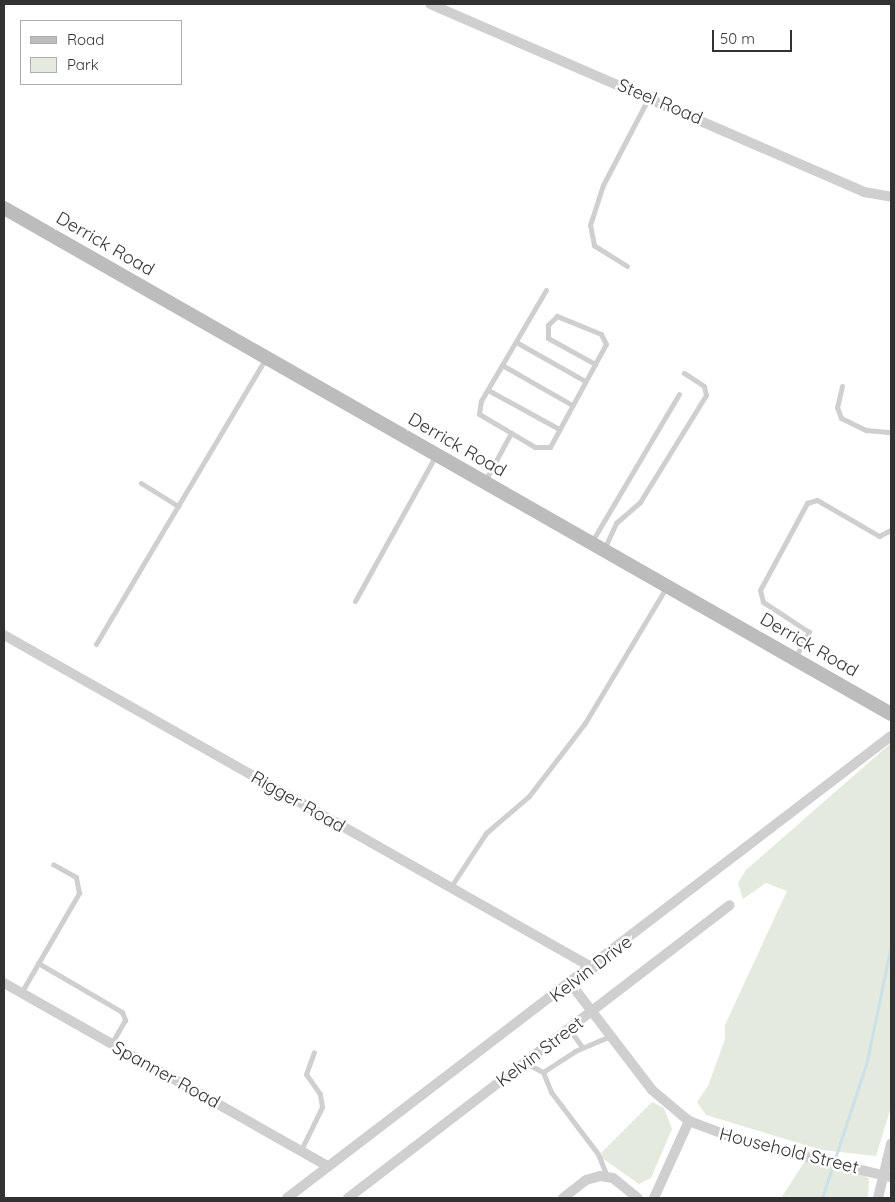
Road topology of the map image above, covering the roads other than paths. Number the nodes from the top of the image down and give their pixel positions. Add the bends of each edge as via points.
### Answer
1 (430, 4) edge
2 (650, 97) junction
3 (891, 197) edge
4 (4, 208) edge
5 (627, 266) dead end
6 (546, 290) dead end
7 (516, 342) junction
8 (266, 358) junction
9 (595, 364) junction
10 (502, 365) junction
11 (684, 373) dead end
12 (585, 381) junction
13 (842, 386) dead end
14 (488, 390) junction
15 (679, 394) dead end
16 (572, 405) junction
17 (559, 429) junction
18 (891, 432) edge
19 (511, 433) junction
20 (437, 455) junction
21 (485, 482) junction
22 (141, 483) dead end
23 (178, 506) junction
24 (891, 530) edge
25 (591, 543) junction
26 (604, 550) junction
27 (667, 586) junction
28 (355, 601) dead end
29 (4, 635) edge
30 (96, 644) dead end
31 (795, 659) junction
32 (891, 714) edge
33 (891, 736) edge
34 (53, 864) dead end
35 (449, 888) junction
36 (730, 905) dead end
37 (38, 963) junction
38 (593, 968) junction
39 (4, 983) edge
40 (571, 984) junction
41 (21, 993) junction
42 (592, 1012) junction
43 (569, 1029) junction
44 (610, 1036) junction
45 (112, 1044) junction
46 (582, 1047) junction
47 (314, 1052) dead end
48 (526, 1062) junction
49 (543, 1072) junction
50 (690, 1121) junction
51 (891, 1144) edge
52 (301, 1151) junction
53 (328, 1166) junction
54 (607, 1176) junction
55 (887, 1176) edge
56 (288, 1198) edge
57 (348, 1198) edge
58 (563, 1198) edge
59 (638, 1198) edge
60 (654, 1198) edge
61 (878, 1198) edge

1 - 2 street, Steel Road
2 - 3 street, Steel Road via 864,192
2 - 5 lane via 603,185 590,225 594,245
4 - 8 street, Derrick Road
6 - 7 lane
7 - 10 lane
7 - 12 lane
8 - 20 street, Derrick Road
8 - 23 lane
9 - 9 lane via 548,338 554,318 567,316 604,337 606,344
9 - 12 lane
10 - 14 lane
10 - 16 lane
11 - 26 lane via 704,386 706,395 640,502 616,524
12 - 16 lane
13 - 18 lane via 837,407 841,418 866,430
14 - 17 lane
14 - 19 lane via 479,414
15 - 25 lane
16 - 17 lane
17 - 19 lane via 550,446 543,449
19 - 21 lane
20 - 21 street, Derrick Road
20 - 28 lane
21 - 25 street, Derrick Road
22 - 23 lane
23 - 30 lane
24 - 31 lane via 878,536 817,500 807,503 760,590 763,602 809,632
25 - 26 street, Derrick Road
26 - 27 street, Derrick Road
27 - 31 street, Derrick Road
27 - 35 lane via 585,724 529,796 486,833
29 - 35 street, Rigger Road
31 - 32 street, Derrick Road
33 - 38 street, Kelvin Drive
34 - 37 lane via 76,877 80,887
35 - 38 street, Rigger Road
36 - 42 street, Kelvin Street
37 - 41 lane
37 - 45 lane via 122,1012 125,1020
38 - 40 street, Kelvin Drive
39 - 41 street, Spanner Road
40 - 42 street, Household Street
40 - 53 street, Kelvin Drive
41 - 45 street, Spanner Road
42 - 43 street, Kelvin Street
42 - 44 street, Household Street
43 - 46 lane
43 - 48 street, Kelvin Street
44 - 46 lane
44 - 50 street, Household Street via 652,1090
45 - 52 street, Spanner Road
46 - 49 lane
47 - 52 lane via 306,1074 320,1094 322,1107
48 - 49 lane
48 - 57 street, Kelvin Street
49 - 54 lane via 551,1092 598,1154
50 - 55 street, Household Street via 725,1136
50 - 60 street
51 - 55 street
52 - 53 street, Spanner Road
53 - 56 street, Kelvin Drive
54 - 58 street via 586,1180
54 - 59 street
55 - 61 street

